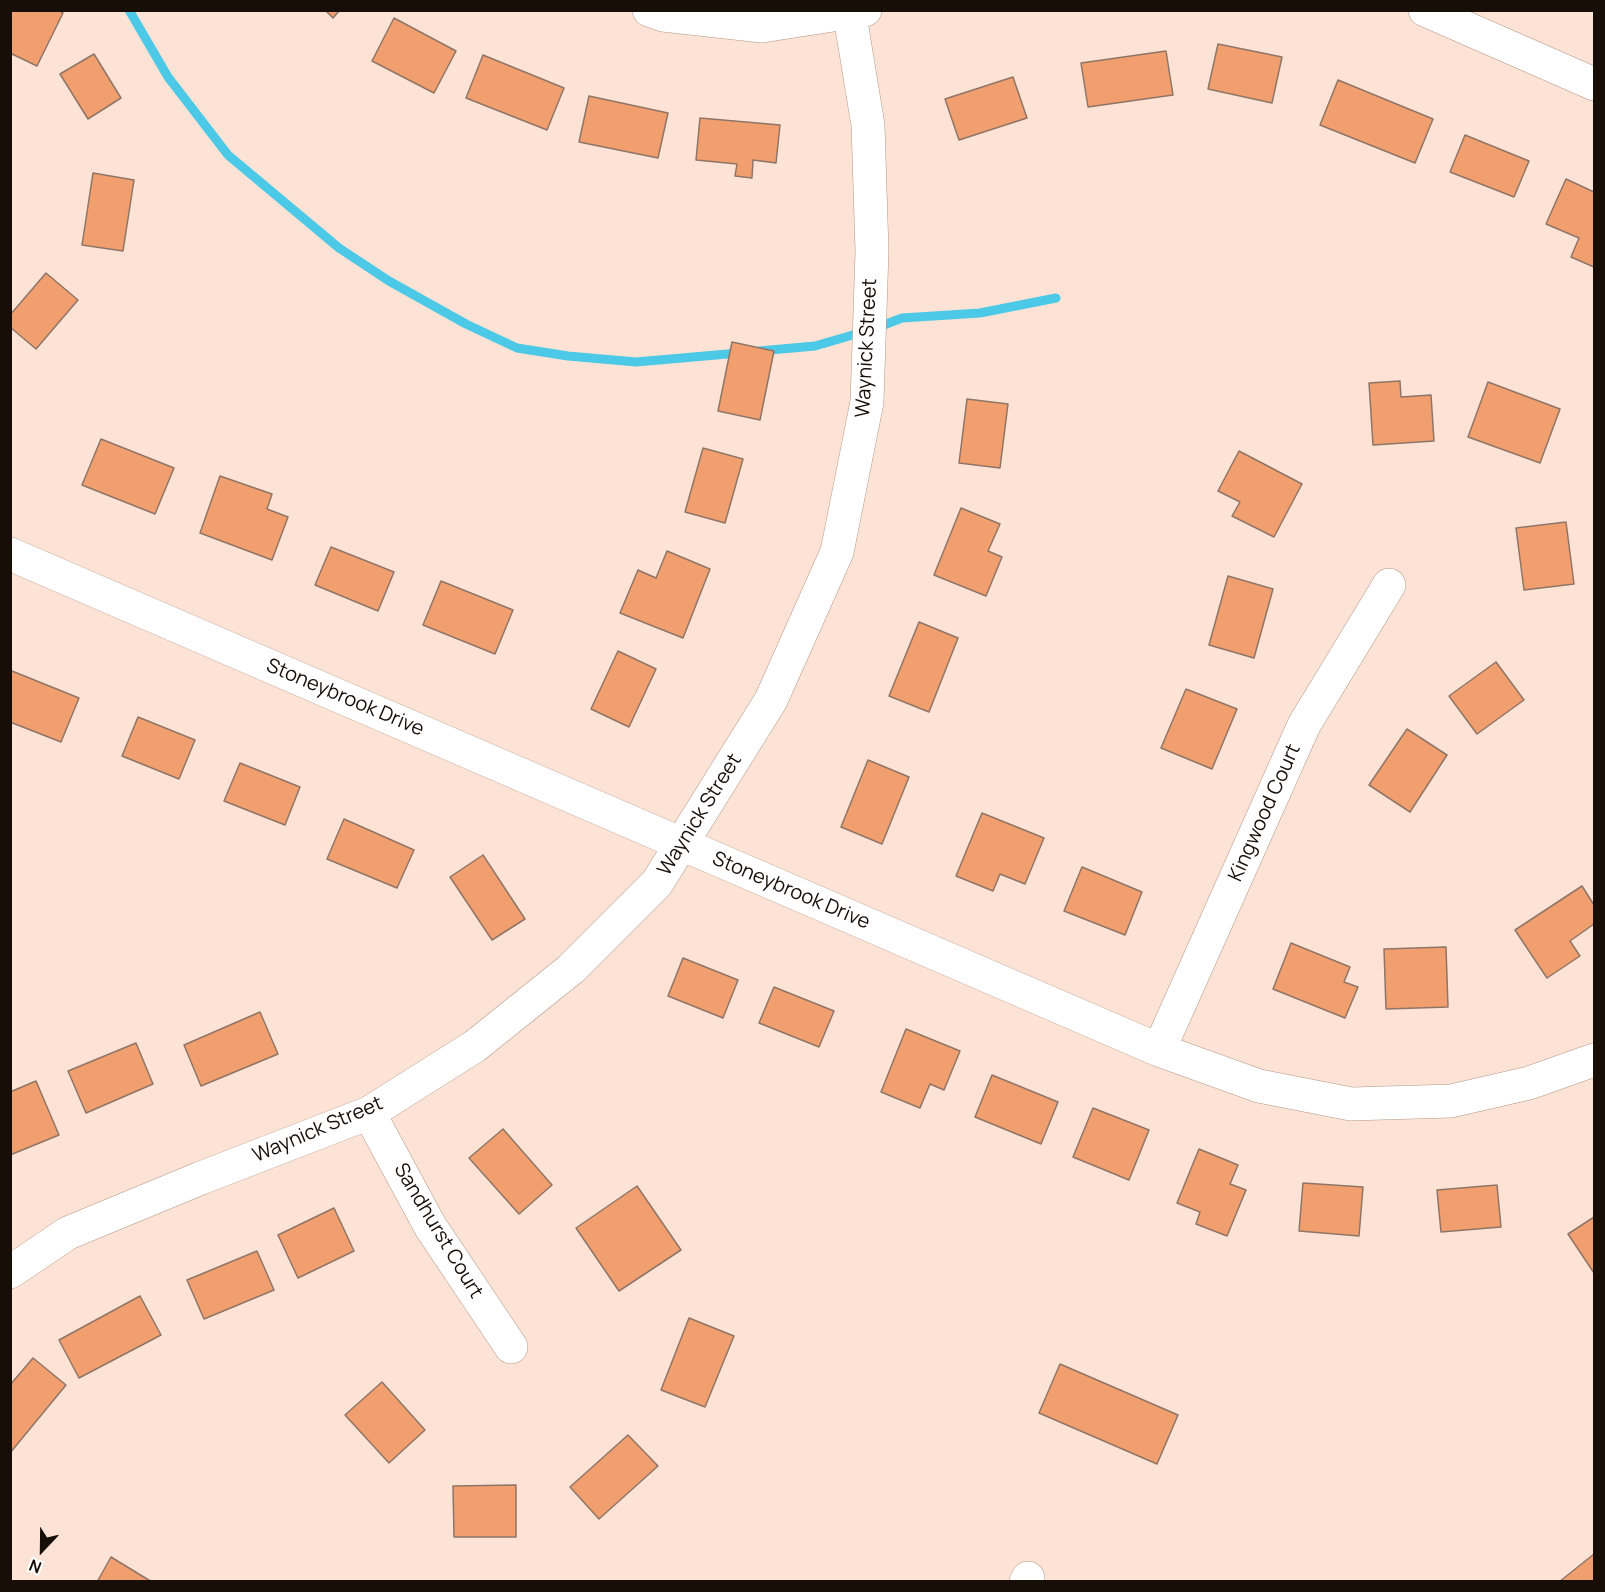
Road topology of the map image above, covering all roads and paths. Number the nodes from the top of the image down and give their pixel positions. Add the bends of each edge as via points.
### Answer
1 (649, 10) edge
2 (1425, 10) edge
3 (855, 11) edge
4 (1594, 84) edge
5 (10, 554) edge
6 (1389, 585) dead end
7 (682, 843) junction
8 (1159, 1050) junction
9 (1594, 1060) edge
10 (369, 1113) junction
11 (10, 1272) edge
12 (511, 1347) dead end

1 - 3 street via 762,26
2 - 4 street
3 - 7 street, Waynick Street via 868,125 872,251 867,402 840,540 771,700
5 - 7 street, Stoneybrook Drive
6 - 8 street, Kingwood Court via 1304,725
7 - 8 street, Stoneybrook Drive
7 - 10 street, Waynick Street via 657,883 571,969 475,1046
8 - 9 street, Stoneybrook Drive via 1259,1086 1351,1104 1451,1101 1529,1083
10 - 11 street, Waynick Street via 68,1233
10 - 12 street, Sandhurst Court via 430,1226

